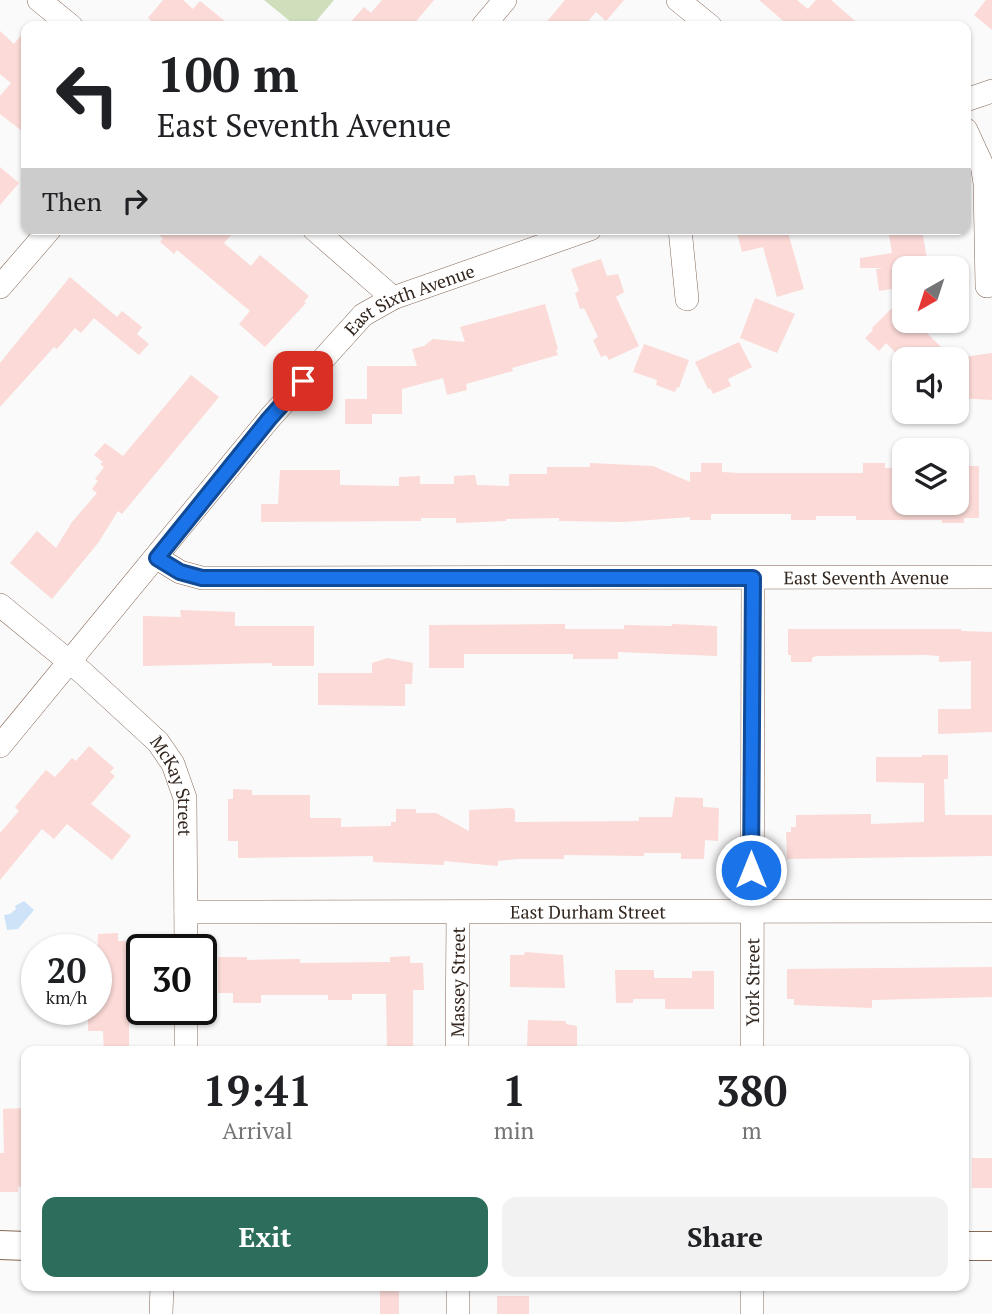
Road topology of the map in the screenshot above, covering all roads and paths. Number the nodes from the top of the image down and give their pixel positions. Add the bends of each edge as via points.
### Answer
1 (39, 0) edge
2 (505, 0) edge
3 (678, 0) edge
4 (65, 21) edge
5 (487, 21) edge
6 (704, 21) edge
7 (992, 91) edge
8 (971, 98) edge
9 (971, 141) edge
10 (45, 235) edge
11 (321, 235) edge
12 (573, 235) edge
13 (681, 235) edge
14 (987, 286) dead end
15 (0, 287) edge
16 (393, 298) junction
17 (687, 299) dead end
18 (157, 558) junction
19 (992, 577) edge
20 (753, 578) junction
21 (0, 604) edge
22 (70, 663) junction
23 (0, 746) edge
24 (751, 910) junction
25 (992, 911) edge
26 (186, 912) junction
27 (458, 913) junction
28 (186, 934) edge
29 (186, 1025) edge
30 (186, 1046) edge
31 (457, 1046) edge
32 (752, 1046) edge
33 (0, 1245) edge
34 (21, 1246) edge
35 (969, 1246) edge
36 (992, 1246) edge
37 (162, 1291) edge
38 (458, 1291) edge
39 (752, 1291) edge
40 (161, 1314) edge
41 (458, 1314) edge
42 (752, 1314) edge

1 - 4 street
2 - 5 street
3 - 6 street
7 - 8 street
9 - 14 street via 985,183
10 - 15 street
11 - 16 street
12 - 16 street, East Sixth Avenue
13 - 17 street
16 - 18 street, East Sixth Avenue via 363,314 269,419
18 - 20 street, East Seventh Avenue via 202,578
18 - 22 street, East Sixth Avenue
19 - 20 street, East Seventh Avenue
20 - 24 street, York Street
21 - 22 street, McKay Street
22 - 23 street, East Sixth Avenue
22 - 26 street, McKay Street via 158,742 173,764 185,798
24 - 25 street, East Durham Street
24 - 27 street, East Durham Street
24 - 32 street, York Street
26 - 27 street, East Durham Street
26 - 28 street, McKay Street
27 - 31 street, Massey Street
29 - 30 street
33 - 34 street
35 - 36 street
37 - 40 street
38 - 41 street
39 - 42 street

